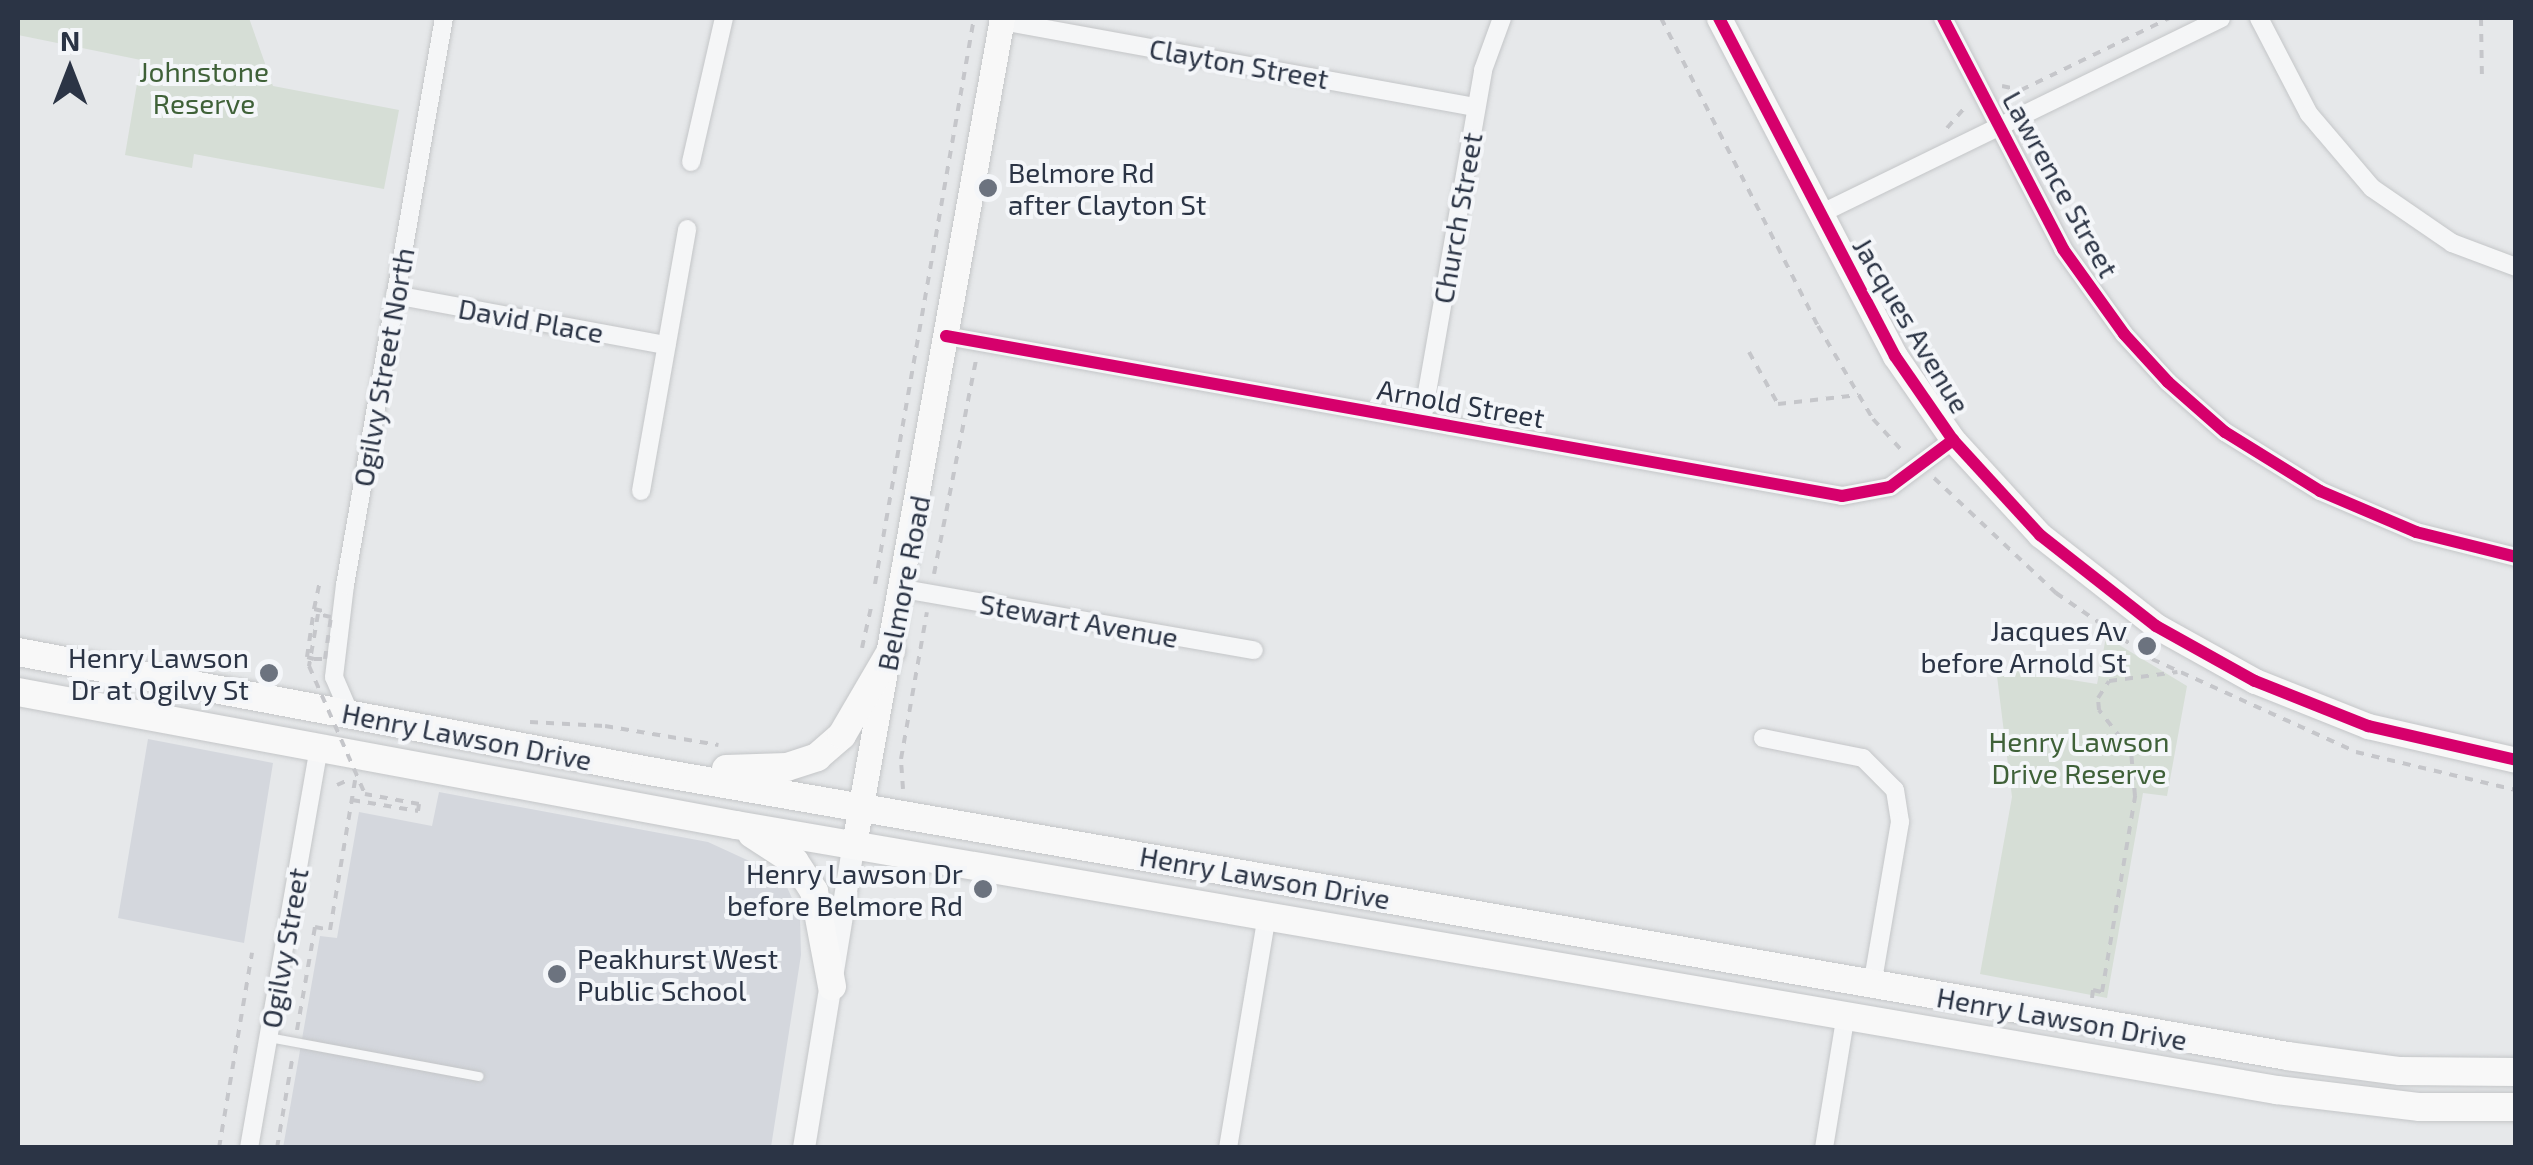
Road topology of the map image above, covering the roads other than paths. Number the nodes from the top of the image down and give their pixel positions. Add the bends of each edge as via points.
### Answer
1 (444, 18) edge
2 (724, 18) edge
3 (1502, 18) edge
4 (1719, 18) edge
5 (1943, 18) edge
6 (2221, 18) edge
7 (2258, 18) edge
8 (1002, 19) edge
9 (1476, 107) junction
10 (1997, 125) junction
11 (692, 162) dead end
12 (1820, 214) junction
13 (687, 229) dead end
14 (2516, 268) edge
15 (395, 295) junction
16 (946, 336) junction
17 (666, 345) junction
18 (1422, 421) junction
19 (1953, 440) junction
20 (641, 492) dead end
21 (2516, 557) edge
22 (903, 590) junction
23 (1254, 650) dead end
24 (891, 651) junction
25 (18, 652) edge
26 (18, 692) edge
27 (350, 714) junction
28 (1763, 738) dead end
29 (319, 748) junction
30 (2516, 760) edge
31 (644, 770) junction
32 (858, 804) junction
33 (736, 825) junction
34 (854, 844) junction
35 (1267, 914) junction
36 (1872, 984) junction
37 (832, 986) junction
38 (1846, 1014) junction
39 (268, 1038) junction
40 (2516, 1072) edge
41 (478, 1076) dead end
42 (2516, 1107) edge
43 (249, 1148) edge
44 (804, 1148) edge
45 (1228, 1148) edge
46 (1824, 1148) edge

1 - 15 street, Ogilvy Street North
2 - 11 street
3 - 9 street, Church Street via 1488,47
4 - 12 main road, Jacques Avenue
5 - 10 street, Lawrence Street
6 - 10 street
7 - 14 street via 2310,114 2363,179 2430,230
8 - 9 street, Clayton Street
8 - 16 main road, Belmore Road
9 - 18 street, Church Street
10 - 12 street
10 - 21 street, Lawrence Street via 2082,277 2124,334 2194,406 2288,474 2354,508 2416,532
12 - 19 main road, Jacques Avenue via 1886,341
13 - 17 street
15 - 17 street, David Place
15 - 27 street, Ogilvy Street North via 334,677
16 - 18 street, Arnold Street
16 - 22 main road, Belmore Road
17 - 20 street
18 - 19 street, Arnold Street via 1842,496 1890,487
19 - 30 main road, Jacques Avenue via 2070,562 2206,656 2357,722
22 - 23 street, Stewart Avenue
22 - 24 main road, Belmore Road
24 - 31 main road via 842,735 817,757 787,768
24 - 32 main road, Belmore Road
25 - 27 main road, Henry Lawson Drive
26 - 29 main road, Henry Lawson Drive
27 - 31 main road, Henry Lawson Drive
28 - 36 street via 1863,758 1895,790 1898,839
29 - 33 main road, Henry Lawson Drive
29 - 39 street, Ogilvy Street
31 - 32 main road, Henry Lawson Drive
32 - 34 main road, Belmore Road
32 - 36 main road, Henry Lawson Drive
33 - 34 main road, Henry Lawson Drive
33 - 37 main road via 804,872 821,914
34 - 35 main road, Henry Lawson Drive
34 - 37 street, Belmore Road
35 - 38 main road, Henry Lawson Drive
35 - 45 street
36 - 40 main road, Henry Lawson Drive via 2344,1066
37 - 44 street, Belmore Road
38 - 42 main road, Henry Lawson Drive via 2328,1098
38 - 46 street
39 - 41 lane
39 - 43 street, Ogilvy Street

